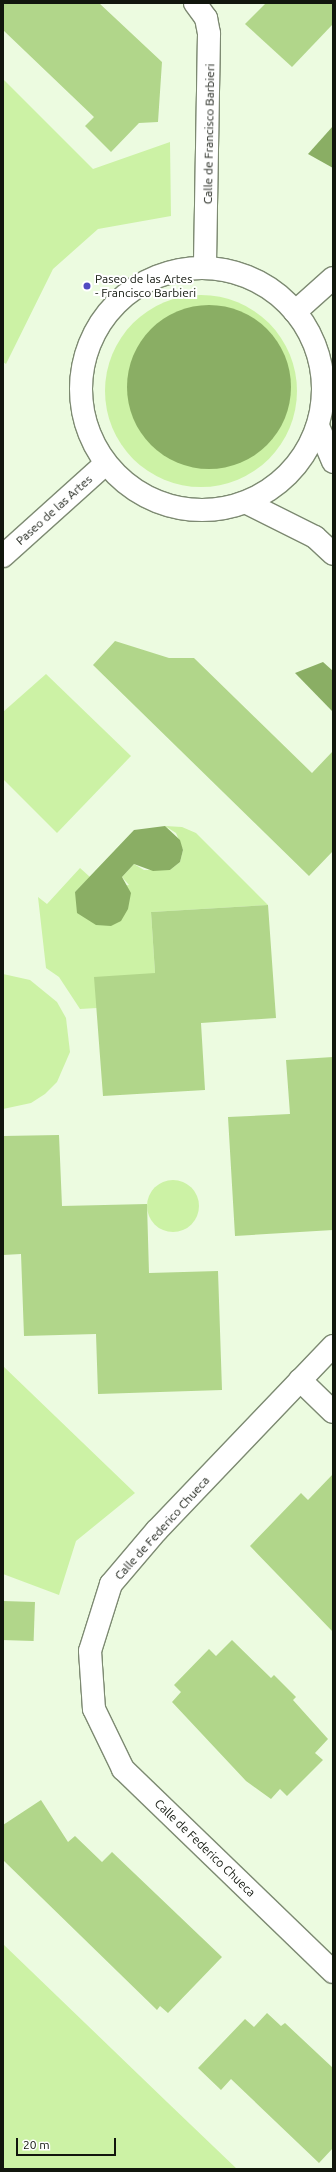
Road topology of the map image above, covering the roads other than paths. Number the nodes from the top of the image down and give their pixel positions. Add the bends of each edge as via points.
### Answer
1 (195, 3) edge
2 (205, 268) junction
3 (333, 278) edge
4 (295, 312) junction
5 (318, 426) junction
6 (333, 462) edge
7 (105, 464) junction
8 (247, 503) junction
9 (333, 554) edge
10 (3, 556) edge
11 (333, 1346) edge
12 (300, 1380) junction
13 (333, 1412) edge
14 (333, 1972) edge

1 - 2 street, Calle de Francisco Barbieri via 206,18 210,34
2 - 4 street via 239,274 269,288
2 - 7 street via 178,270 151,279 127,294 101,321 85,355 80,389 87,428
3 - 4 street
4 - 5 street via 315,343 323,371 324,400
5 - 6 street
5 - 8 street via 307,453 284,480
7 - 8 street via 138,493 178,509 213,511
7 - 10 street, Paseo de las Artes
8 - 9 street via 315,537
11 - 12 street, Calle de Federico Chueca
12 - 13 street
12 - 14 street, Calle de Federico Chueca via 157,1530 111,1584 90,1651 94,1709 123,1769

